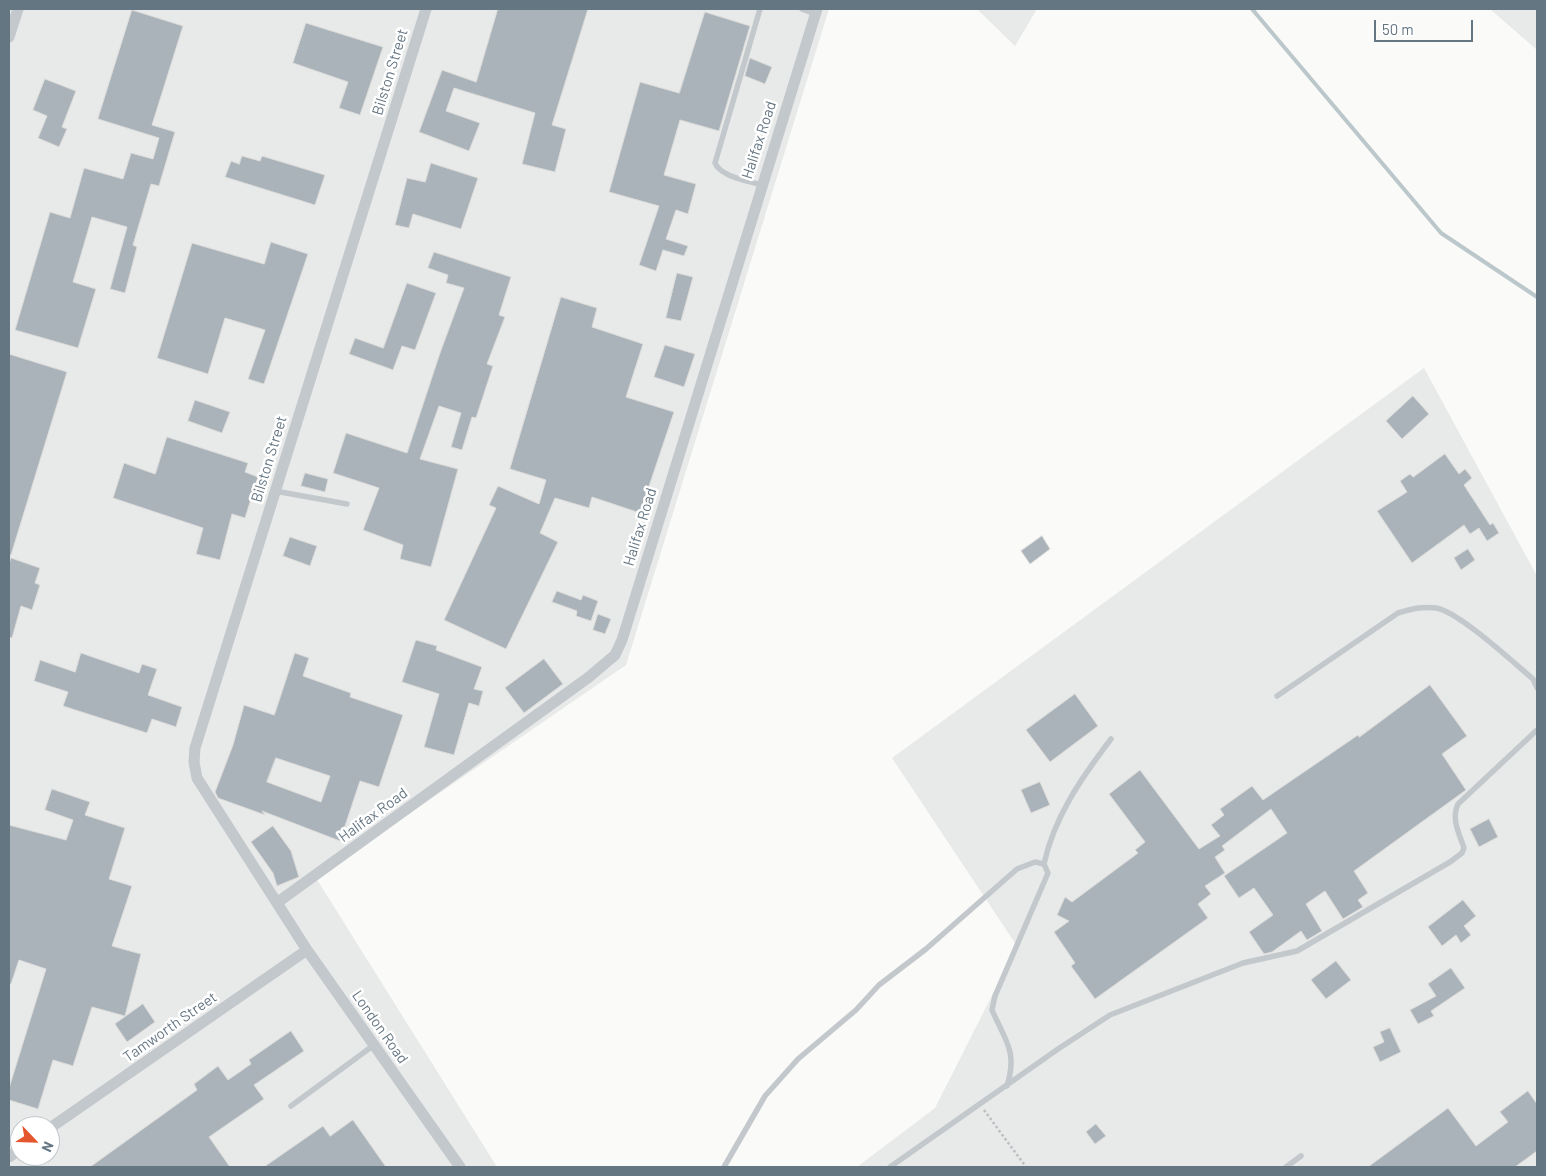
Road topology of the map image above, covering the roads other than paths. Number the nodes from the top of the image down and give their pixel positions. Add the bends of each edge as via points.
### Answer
1 (18, 9) edge
2 (426, 9) edge
3 (760, 9) edge
4 (802, 9) edge
5 (816, 11) edge
6 (9, 37) edge
7 (761, 185) junction
8 (275, 491) junction
9 (347, 504) dead end
10 (1537, 688) edge
11 (1277, 696) dead end
12 (1537, 730) edge
13 (1112, 739) dead end
14 (1044, 864) junction
15 (278, 902) junction
16 (307, 950) junction
17 (374, 1045) junction
18 (1007, 1087) junction
19 (291, 1106) dead end
20 (60, 1121) edge
21 (1301, 1156) dead end
22 (460, 1167) edge
23 (724, 1167) edge
24 (890, 1167) edge
25 (1286, 1167) edge

1 - 6 street
2 - 8 street, Bilston Street
3 - 7 lane via 715,163 723,173
4 - 5 lane
5 - 7 street, Halifax Road
7 - 15 street, Halifax Road via 615,655
8 - 9 lane
8 - 15 street, Bilston Street via 195,748 194,762 198,778
10 - 11 lane via 1533,679 1473,629 1439,608 1418,607 1398,613
12 - 18 lane via 1458,804 1454,813 1464,848 1450,862 1297,951 1243,963 1110,1015
13 - 14 lane via 1086,772 1057,822
14 - 18 lane via 1048,873 992,1010 1008,1039 1012,1054 1012,1071
14 - 23 lane via 1035,862 1017,868 926,949 879,985 856,1010 798,1059 765,1096
15 - 16 street, London Road
16 - 17 street, London Road
16 - 20 street, Tamworth Street
17 - 19 lane
17 - 22 street, London Road
18 - 24 lane
21 - 25 lane

